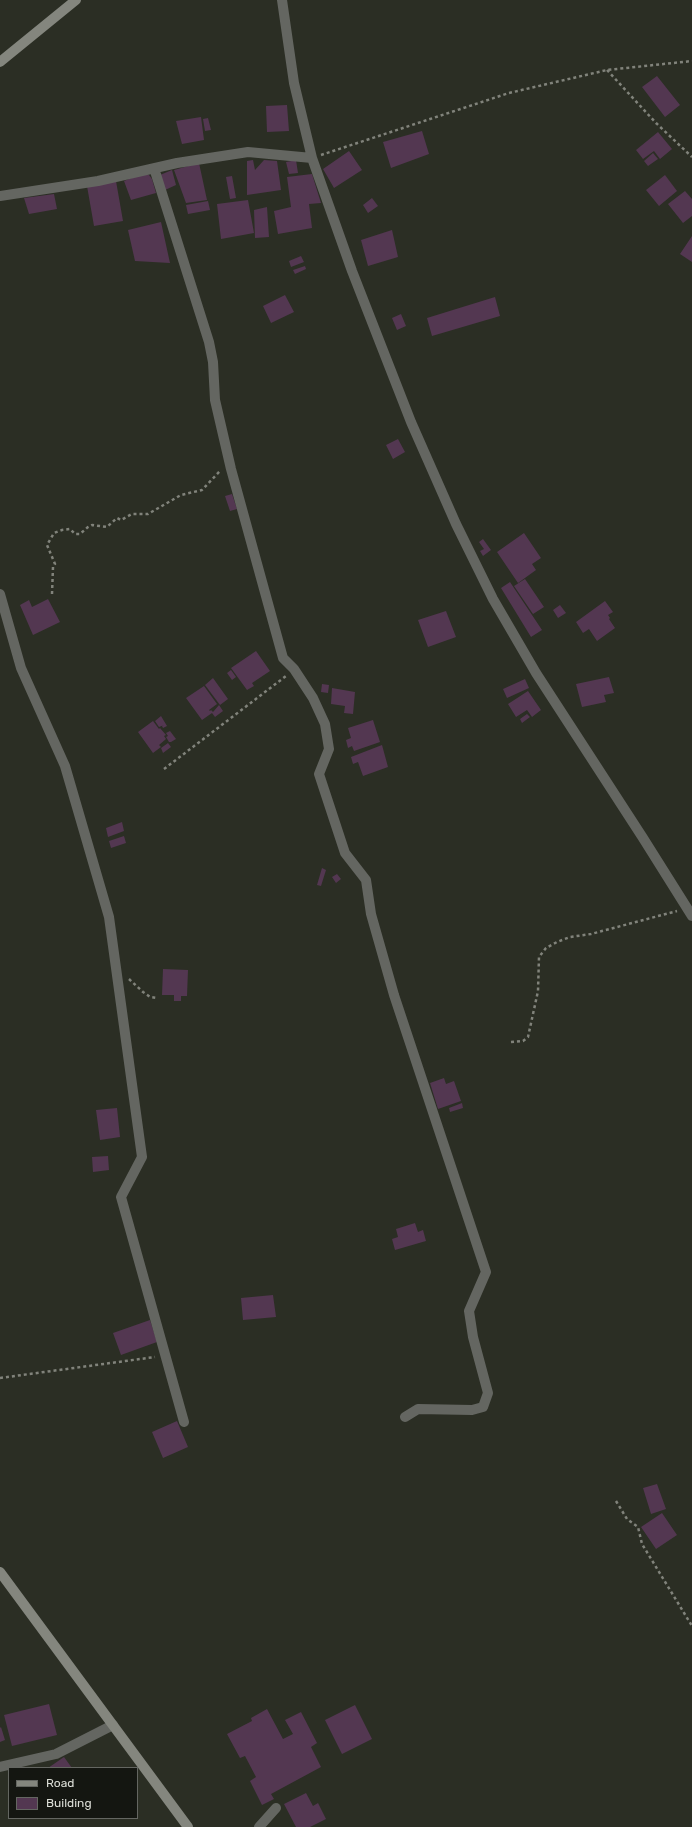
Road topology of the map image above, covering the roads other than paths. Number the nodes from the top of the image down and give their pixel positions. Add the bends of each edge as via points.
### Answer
1 (76, 0) edge
2 (282, 0) edge
3 (0, 62) edge
4 (312, 158) junction
5 (154, 168) junction
6 (0, 196) edge
7 (0, 594) edge
8 (689, 912) edge
9 (405, 1416) dead end
10 (184, 1422) dead end
11 (0, 1572) edge
12 (113, 1725) junction
13 (0, 1767) edge
14 (276, 1808) dead end
15 (188, 1827) edge
16 (259, 1827) edge

1 - 3 street
2 - 4 street via 294,83
4 - 5 street via 248,152
4 - 8 street via 410,422 486,586 536,673
5 - 6 street via 98,181
5 - 9 street via 209,342 215,400 231,469 283,658 294,669 313,698 325,724 329,749 319,774 345,853 366,880 371,914 394,995 486,1272 469,1312 488,1393 483,1407 472,1410 418,1409
7 - 10 street via 22,668 65,766 109,916 142,1157 121,1197
11 - 12 street
12 - 13 street via 56,1754
12 - 15 street
14 - 16 street

